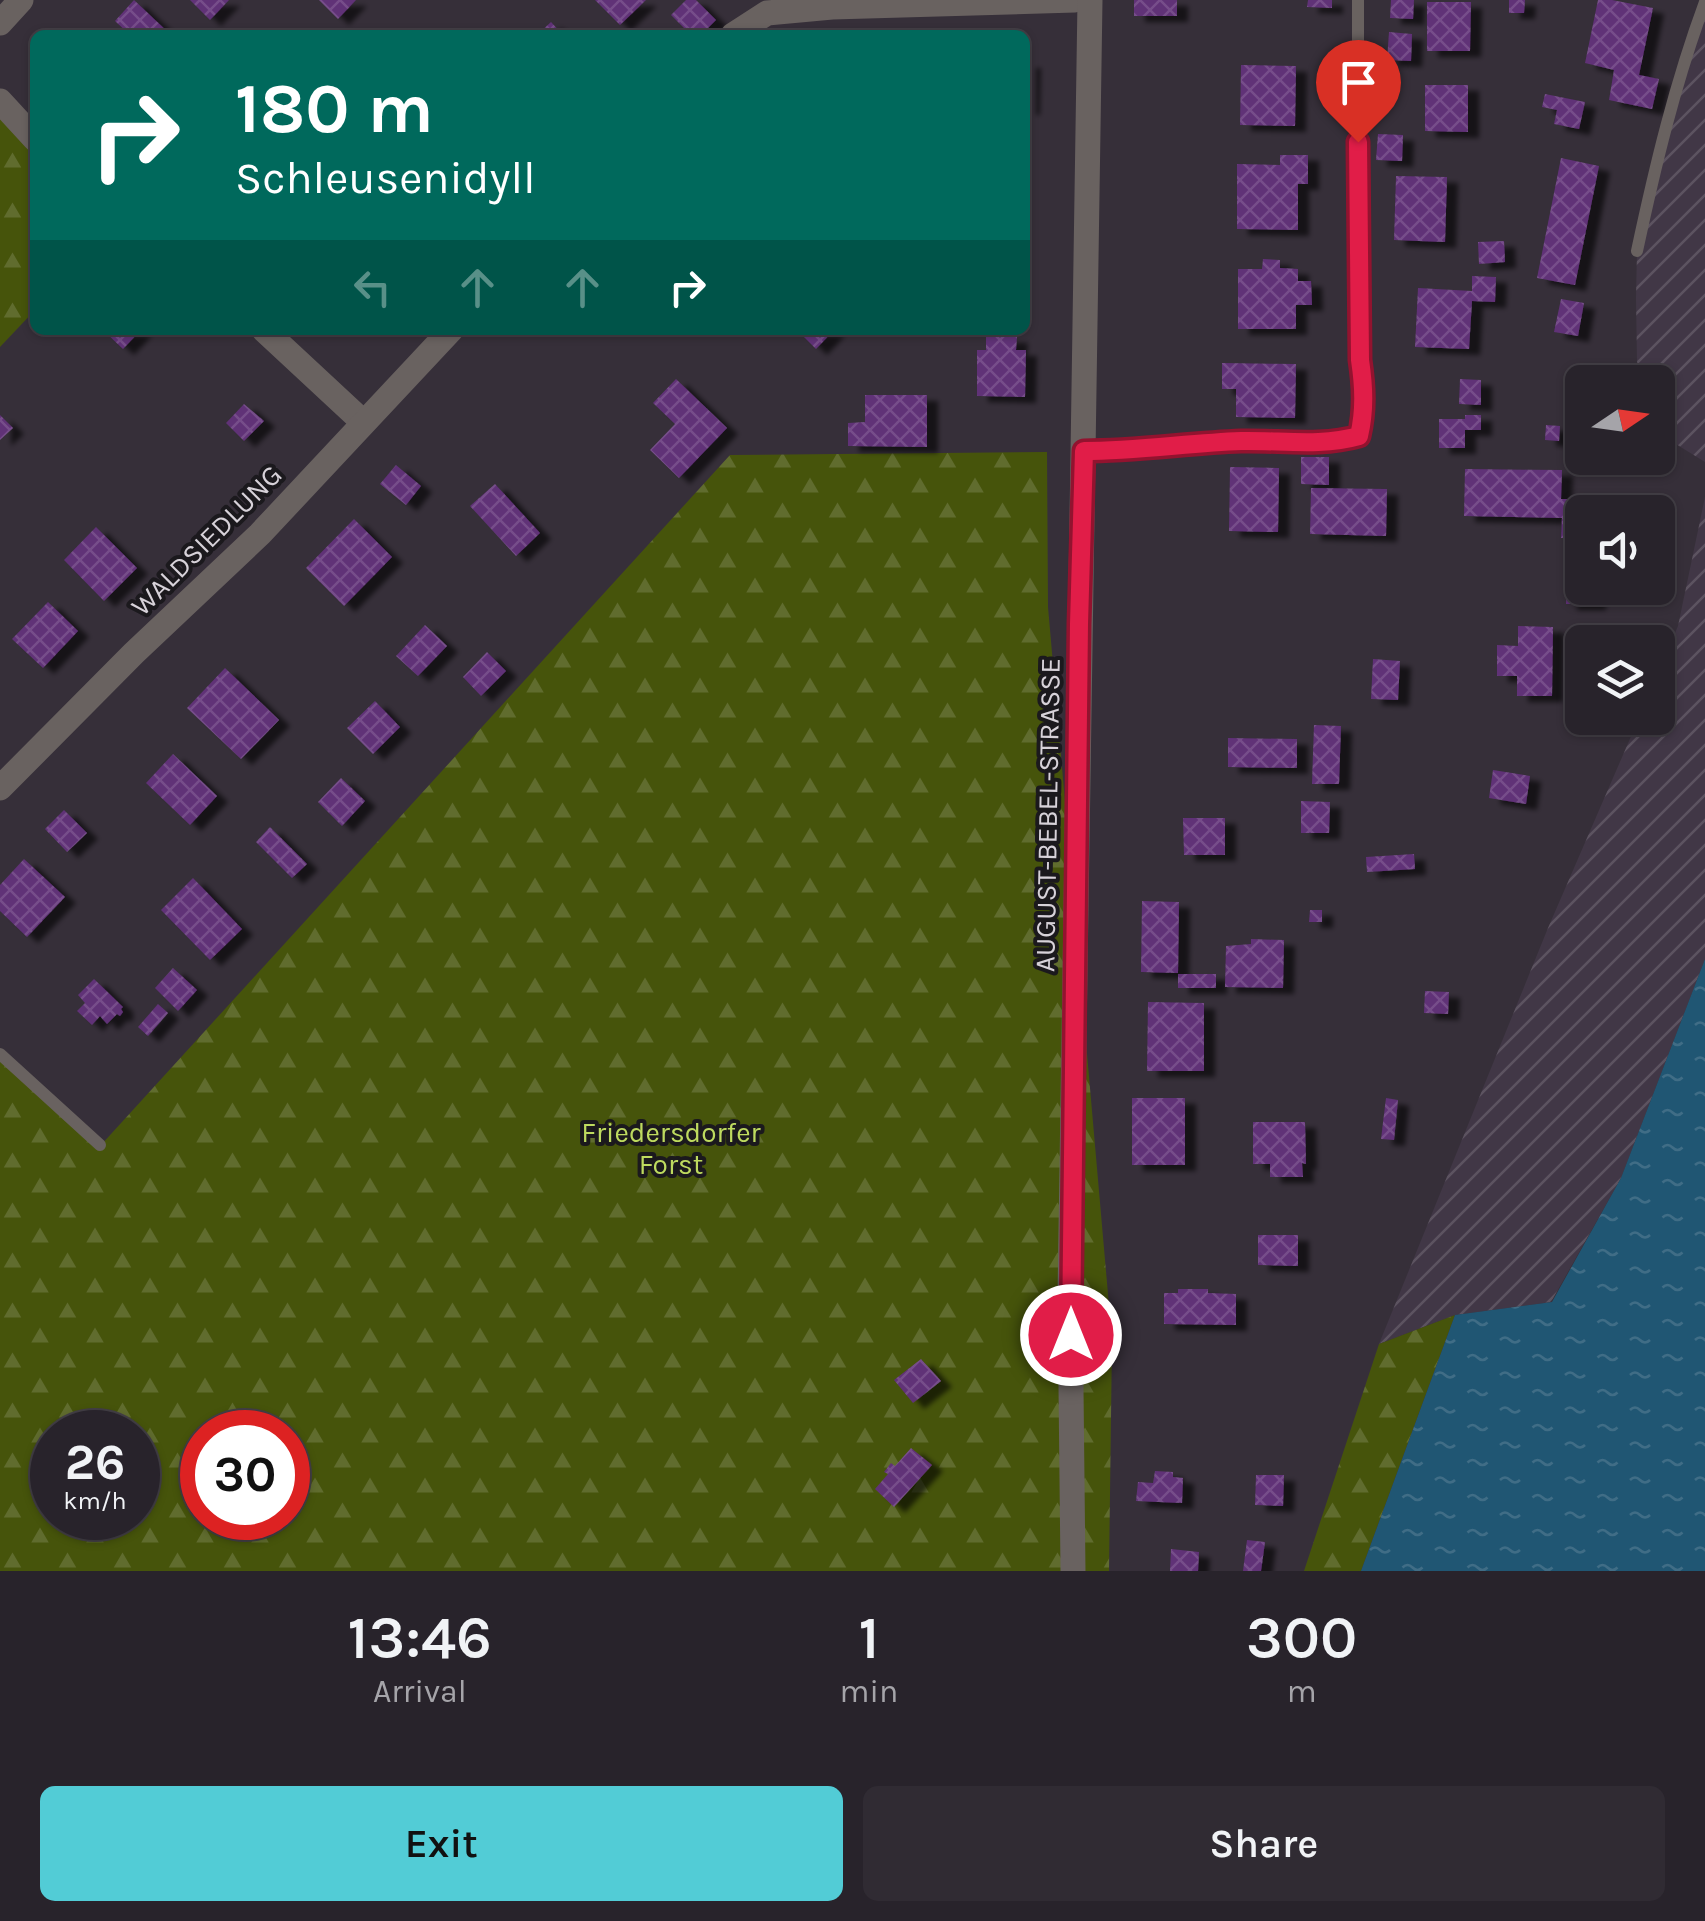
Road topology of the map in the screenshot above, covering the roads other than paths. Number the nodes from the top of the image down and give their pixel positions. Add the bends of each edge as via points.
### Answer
1 (21, 0) edge
2 (1075, 0) edge
3 (1090, 0) edge
4 (1358, 0) edge
5 (1705, 2) edge
6 (0, 23) edge
7 (741, 30) edge
8 (0, 101) edge
9 (30, 134) edge
10 (1637, 251) dead end
11 (269, 335) edge
12 (446, 335) edge
13 (363, 422) junction
14 (1084, 451) junction
15 (0, 788) edge
16 (0, 1054) edge
17 (100, 1145) dead end
18 (1073, 1571) edge

1 - 6 street
2 - 7 street via 832,6 768,12
3 - 14 street, AUGUST-BEBEL-STRASSE
4 - 14 lane via 1364,390 1359,436
5 - 10 lane
8 - 9 street
11 - 13 street
12 - 13 street, WALDSIEDLUNG
13 - 15 street, WALDSIEDLUNG via 260,534
14 - 18 street, AUGUST-BEBEL-STRASSE via 1070,1296
16 - 17 lane

